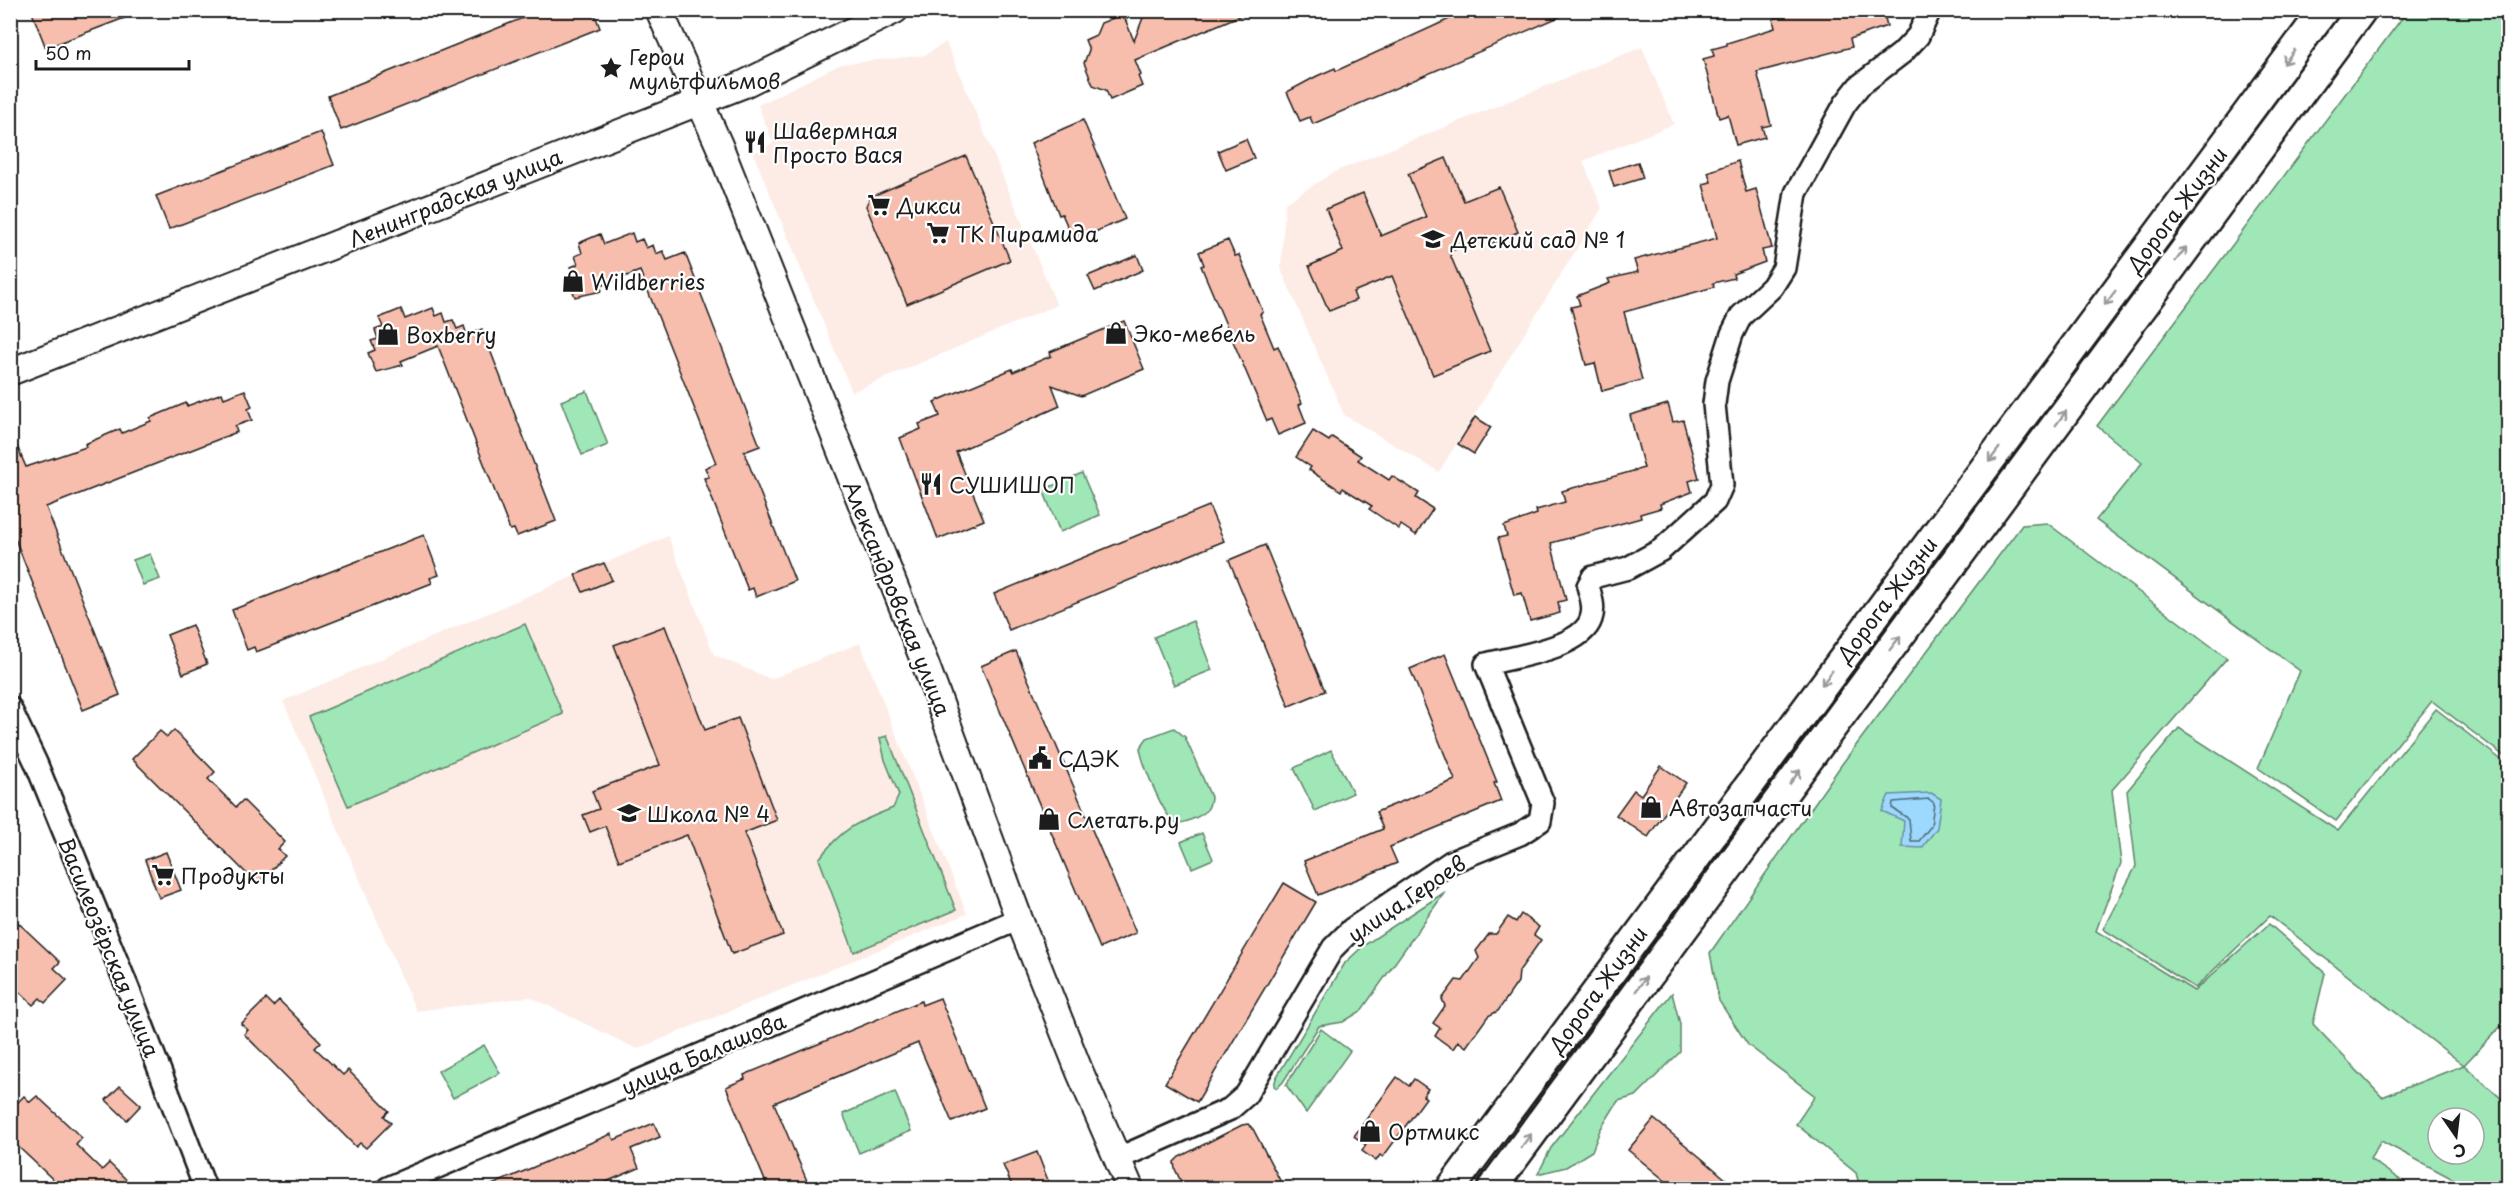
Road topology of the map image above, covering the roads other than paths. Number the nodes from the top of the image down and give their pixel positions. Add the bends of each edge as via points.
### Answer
1 (659, 10) edge
2 (895, 10) edge
3 (1930, 10) edge
4 (2324, 10) edge
5 (2362, 10) edge
6 (699, 101) junction
7 (10, 372) edge
8 (10, 708) edge
9 (1019, 919) junction
10 (1117, 1159) junction
11 (205, 1188) edge
12 (388, 1188) edge
13 (1130, 1188) edge
14 (1450, 1188) edge
15 (1492, 1188) edge

1 - 6 street, Александровская улица
2 - 6 street, Ленинградская улица via 742,85
3 - 10 street, улица Героев via 1918,36 1859,86 1845,104 1796,193 1784,268 1772,287 1741,316 1732,334 1714,404 1722,485 1715,501 1661,550 1628,568 1593,577 1588,586 1593,605 1591,619 1584,632 1572,641 1486,664 1543,803 1540,820 1520,834 1451,862 1352,928 1333,948 1246,1095 1230,1109
4 -> 14 main road, Дорога Жизни
15 -> 5 main road, Дорога Жизни
6 - 7 street, Ленинградская улица
6 - 9 street, Александровская улица via 925,663
8 - 11 street, Василеозёрская улица via 36,762
9 - 10 street, Александровская улица
9 - 12 street, улица Балашова
10 - 13 street, Александровская улица

